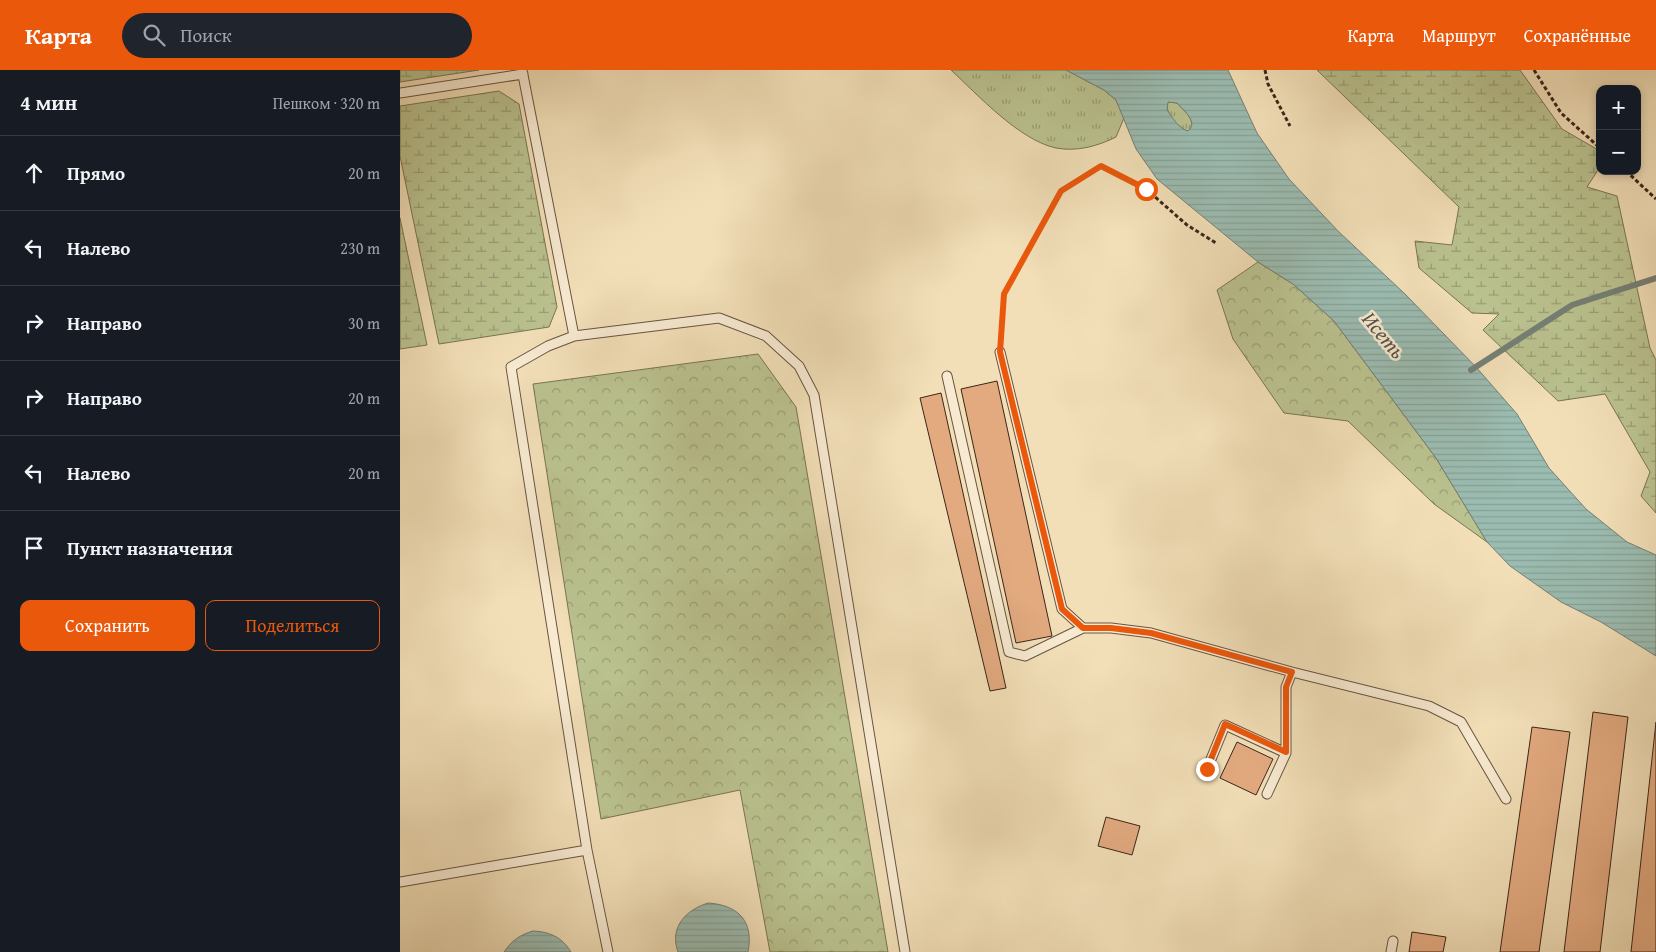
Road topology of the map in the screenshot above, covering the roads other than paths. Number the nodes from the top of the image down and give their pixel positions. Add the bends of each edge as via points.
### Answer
1 (522, 72) edge
2 (400, 92) edge
3 (574, 336) junction
4 (1000, 352) road end
5 (946, 376) dead end
6 (1083, 628) junction
7 (1292, 672) junction
8 (1286, 752) junction
9 (1207, 769) dead end
10 (1267, 794) dead end
11 (1506, 799) dead end
12 (587, 850) junction
13 (400, 882) edge
14 (1393, 941) dead end
15 (608, 952) edge
16 (905, 952) edge
17 (1391, 952) edge

1 - 2 lane
1 - 3 lane
3 - 12 lane via 548,346 512,367
3 - 16 lane via 718,318 766,336 799,366 814,395
4 - 6 lane via 1062,609
5 - 6 lane via 1009,652 1025,656
6 - 7 lane via 1151,633
7 - 8 lane via 1286,687
7 - 11 lane via 1430,706 1461,722
8 - 9 lane via 1225,724
8 - 10 lane
12 - 13 lane
12 - 15 lane
14 - 17 lane

